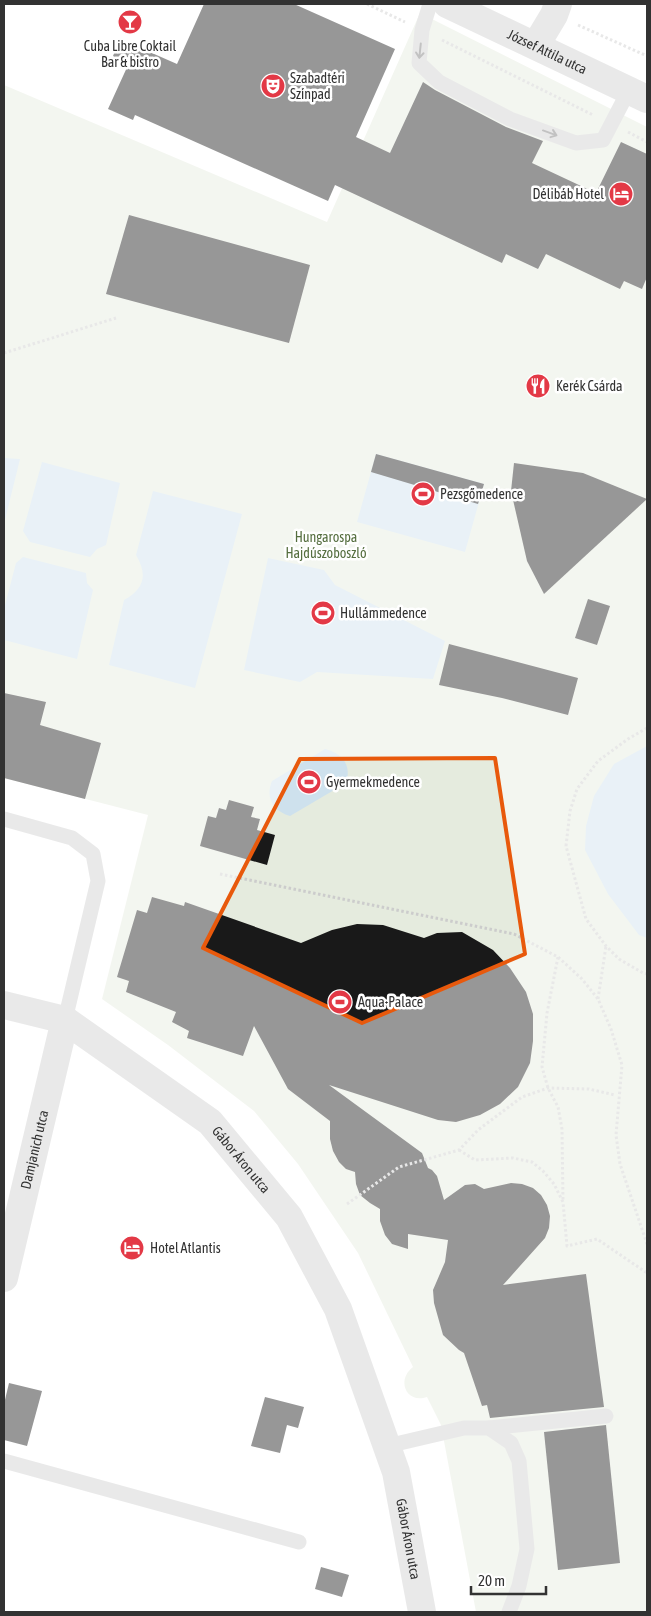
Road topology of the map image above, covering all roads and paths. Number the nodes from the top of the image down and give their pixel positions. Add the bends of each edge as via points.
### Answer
1 (367, 4) edge
2 (430, 4) edge
3 (447, 4) edge
4 (556, 9) edge
5 (422, 30) junction
6 (536, 46) junction
7 (647, 56) edge
8 (638, 94) edge
9 (611, 124) junction
10 (647, 142) edge
11 (116, 318) dead end
12 (4, 353) edge
13 (647, 728) edge
14 (4, 819) edge
15 (220, 874) dead end
16 (606, 946) junction
17 (558, 957) junction
18 (647, 974) edge
19 (598, 998) junction
20 (4, 1005) edge
21 (65, 1020) junction
22 (548, 1088) junction
23 (615, 1094) dead end
24 (459, 1150) junction
25 (563, 1202) junction
26 (347, 1204) dead end
27 (647, 1244) edge
28 (647, 1273) edge
29 (4, 1278) edge
30 (606, 1416) dead end
31 (489, 1428) junction
32 (386, 1446) junction
33 (4, 1460) edge
34 (299, 1542) dead end
35 (422, 1612) edge
36 (509, 1612) edge

1 - 5 path
2 - 5 lane
3 - 6 street, József Attila utca
4 - 6 street
4 - 7 path
5 - 9 path
5 -> 9 lane via 419,63 439,82 510,118 576,143 602,140
6 - 8 street, József Attila utca
8 - 9 lane
9 - 10 path
11 - 12 path
13 - 16 path via 598,761 577,789 570,811 566,846 586,919
14 - 21 lane via 72,838 93,854 98,881
15 - 17 path via 514,934
16 - 18 path via 620,959
16 - 19 path
17 - 19 path
17 - 22 path via 546,1013 542,1067
19 - 27 path via 622,1065 616,1135 620,1164
20 - 21 street
21 - 29 street, Damjanich utca
21 - 32 street, Gábor Áron utca via 210,1122 289,1218 338,1309
22 - 23 path via 588,1089
22 - 24 path via 522,1097 478,1130
22 - 25 path via 558,1107 562,1129
24 - 25 path via 475,1160 513,1158 532,1162 554,1184
24 - 26 path via 399,1167
25 - 28 path via 567,1246 597,1239
30 - 31 lane
31 - 32 lane via 464,1428
31 - 36 lane via 511,1443 519,1461 527,1549
32 - 35 street, Gábor Áron utca via 396,1472
33 - 34 lane

